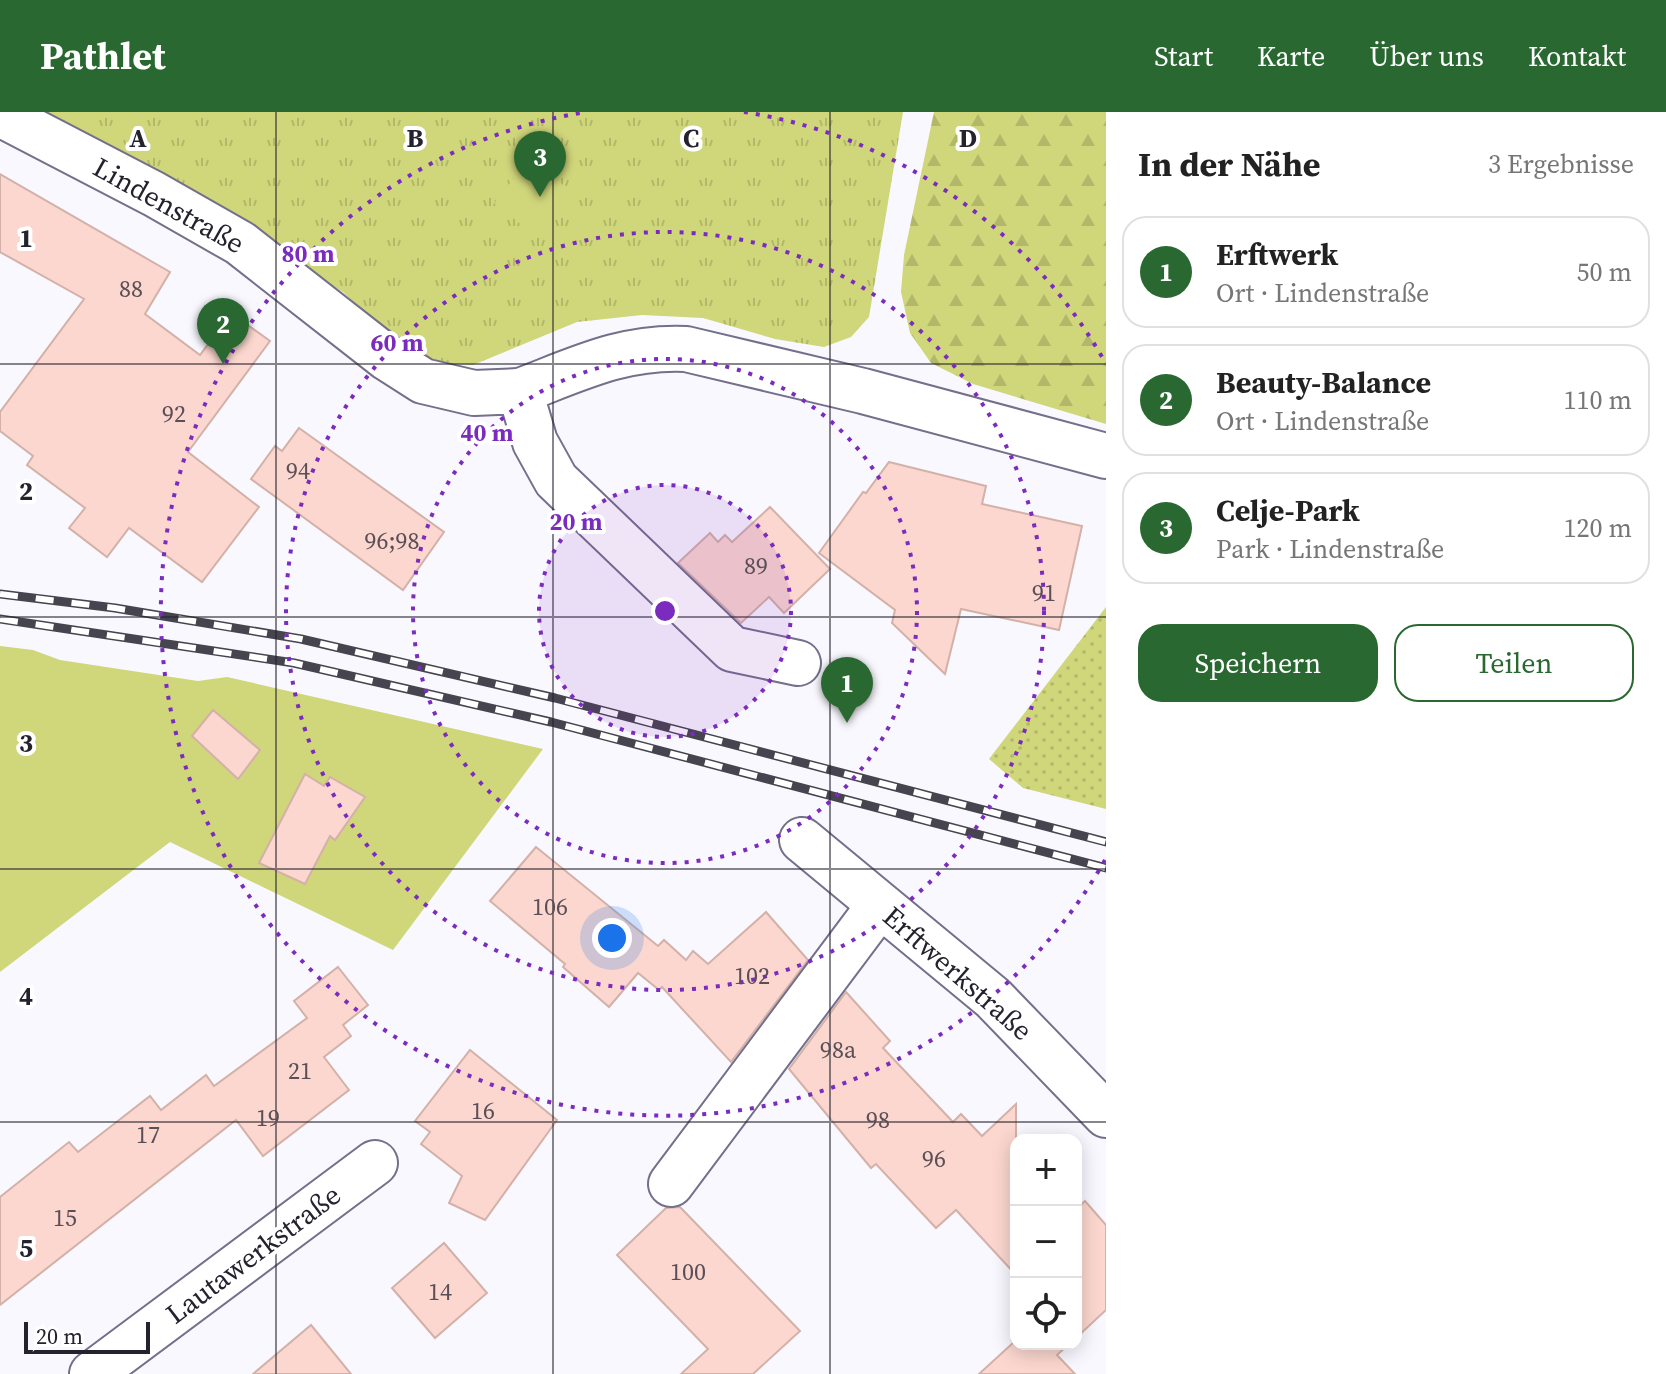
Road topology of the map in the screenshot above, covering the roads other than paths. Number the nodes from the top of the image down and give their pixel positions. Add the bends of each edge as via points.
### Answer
1 (0, 114) edge
2 (520, 391) junction
3 (1106, 456) edge
4 (798, 663) dead end
5 (802, 840) dead end
6 (879, 906) junction
7 (1106, 1115) edge
8 (375, 1163) dead end
9 (671, 1184) dead end
10 (92, 1374) edge

1 - 2 street, Lindenstraße via 240,243 423,381 474,393
2 - 3 street, Lindenstraße via 629,351 686,349
2 - 4 street via 535,442 556,480 732,649
5 - 6 street, Erftwerkstraße
6 - 7 street, Erftwerkstraße via 993,998
6 - 9 street
8 - 10 street, Lautawerkstraße

